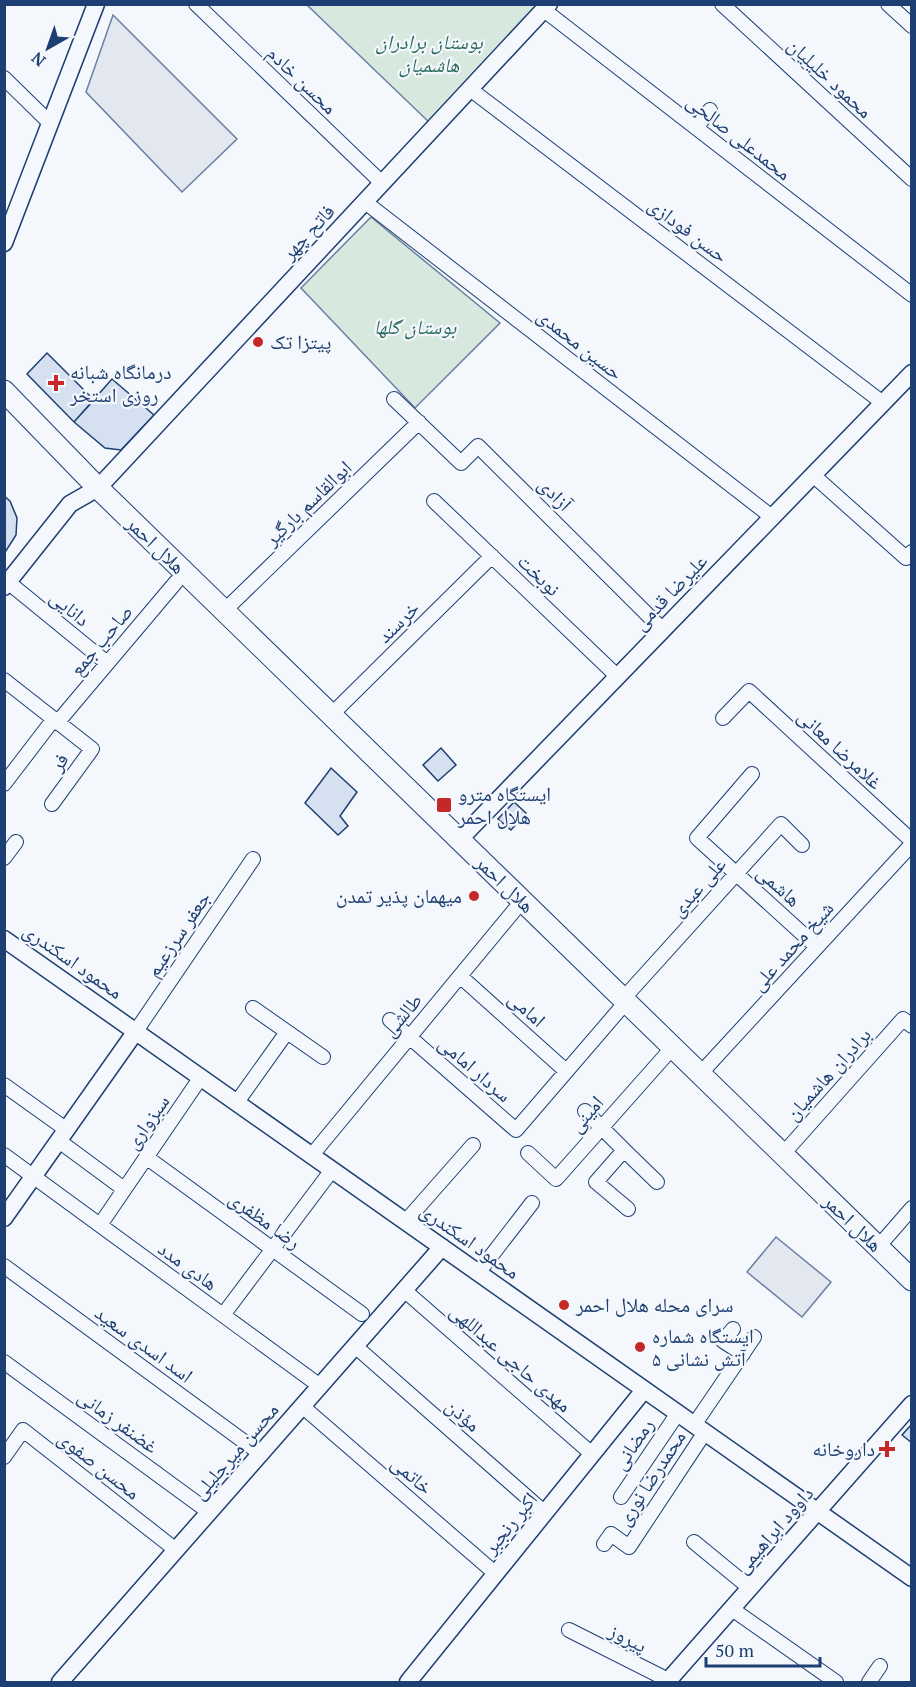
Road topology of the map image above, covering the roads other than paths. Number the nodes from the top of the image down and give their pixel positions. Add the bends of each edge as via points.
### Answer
1 (96, 4) edge
2 (196, 4) edge
3 (722, 4) edge
4 (888, 4) edge
5 (546, 7) edge
6 (912, 26) edge
7 (4, 78) edge
8 (470, 89) junction
9 (710, 110) dead end
10 (50, 123) junction
11 (696, 128) junction
12 (910, 175) edge
13 (382, 183) junction
14 (364, 202) junction
15 (4, 243) edge
16 (912, 295) edge
17 (912, 373) edge
18 (4, 391) edge
19 (394, 399) dead end
20 (883, 403) junction
21 (419, 422) junction
22 (813, 475) junction
23 (98, 488) junction
24 (434, 501) dead end
25 (772, 517) junction
26 (912, 552) edge
27 (492, 556) junction
28 (176, 582) dead end
29 (6, 584) edge
30 (224, 611) junction
31 (663, 630) junction
32 (107, 663) junction
33 (618, 677) junction
34 (4, 680) edge
35 (331, 715) junction
36 (723, 718) dead end
37 (55, 722) junction
38 (752, 774) dead end
39 (4, 784) edge
40 (52, 804) dead end
41 (459, 840) junction
42 (16, 842) dead end
43 (912, 842) edge
44 (802, 845) dead end
45 (4, 858) edge
46 (252, 859) dead end
47 (736, 874) junction
48 (522, 901) junction
49 (4, 939) edge
50 (817, 947) junction
51 (460, 976) junction
52 (624, 1001) junction
53 (253, 1008) dead end
54 (390, 1020) dead end
55 (907, 1023) edge
56 (136, 1032) junction
57 (287, 1032) junction
58 (409, 1036) junction
59 (673, 1047) junction
60 (323, 1057) dead end
61 (567, 1071) junction
62 (700, 1074) junction
63 (201, 1077) junction
64 (4, 1086) edge
65 (237, 1102) junction
66 (585, 1111) dead end
67 (601, 1127) junction
68 (63, 1136) junction
69 (473, 1144) dead end
70 (624, 1150) junction
71 (528, 1153) dead end
72 (783, 1154) junction
73 (4, 1155) edge
74 (312, 1155) junction
75 (146, 1157) junction
76 (332, 1170) junction
77 (34, 1177) junction
78 (657, 1182) dead end
79 (124, 1189) junction
80 (532, 1203) dead end
81 (912, 1208) edge
82 (628, 1209) dead end
83 (6, 1212) edge
84 (405, 1221) junction
85 (100, 1225) junction
86 (442, 1247) junction
87 (878, 1247) junction
88 (272, 1250) junction
89 (4, 1266) edge
90 (478, 1273) junction
91 (912, 1280) edge
92 (404, 1290) junction
93 (362, 1314) dead end
94 (223, 1315) junction
95 (733, 1329) dead end
96 (754, 1337) dead end
97 (355, 1346) junction
98 (742, 1354) junction
99 (4, 1362) edge
100 (320, 1386) junction
101 (644, 1390) junction
102 (912, 1404) edge
103 (302, 1406) junction
104 (678, 1413) junction
105 (699, 1429) junction
106 (261, 1454) junction
107 (592, 1454) junction
108 (4, 1457) edge
109 (621, 1497) dead end
110 (209, 1512) junction
111 (818, 1512) junction
112 (545, 1513) junction
113 (694, 1542) dead end
114 (604, 1544) dead end
115 (176, 1550) junction
116 (496, 1574) junction
117 (912, 1578) edge
118 (750, 1588) junction
119 (732, 1609) junction
120 (569, 1630) dead end
121 (880, 1666) dead end
122 (669, 1682) edge
123 (60, 1683) edge
124 (408, 1683) edge
125 (836, 1683) edge
126 (869, 1683) edge

1 - 10 street
2 - 13 street, محسن خادم
3 - 12 street, محمود خلیلیان
4 - 6 street
5 - 8 street, فاتح چهر
5 - 11 street, محمدعلی صالحی
7 - 10 street
8 - 13 street, فاتح چهر
8 - 20 street, حسن فودازی
9 - 11 street
10 - 15 street
11 - 16 street, محمدعلی صالحی
13 - 14 street, فاتح چهر
14 - 23 street, فاتح چهر
14 - 25 street, حسین محمدی
17 - 20 street, علیرضا قدمی
18 - 23 main road, هلال احمر
19 - 21 street
20 - 22 street, علیرضا قدمی
21 - 30 street, ابوالقاسم بارگیر
21 - 31 street, آزادی via 461,463 478,446
22 - 25 street, علیرضا قدمی
22 - 26 street via 906,558
23 - 29 street, فاتح چهر via 70,504
23 - 30 main road, هلال احمر
24 - 27 street, نوبخت
25 - 31 street, علیرضا قدمی
27 - 33 street, نوبخت
27 - 35 street, خرسند
28 - 32 street, صاحب جمع
29 - 32 street, دانایی
30 - 35 main road, هلال احمر
31 - 33 street, علیرضا قدمی
32 - 37 street, صاحب جمع
33 - 41 street, علیرضا قدمی
34 - 37 street
35 - 41 main road, هلال احمر
36 - 43 street, غلامرضا معانی via 749,691
37 - 39 street, صاحب جمع
37 - 40 street, فر via 92,749
38 - 47 street, هاشمی via 697,838
41 - 48 main road, هلال احمر
42 - 45 street
43 - 50 street, شیخ محمد علی
44 - 47 street, علی عبدی via 781,824
46 - 56 street, جعفر سرزعیم
47 - 50 street, هاشمی
47 - 52 street, علی عبدی
48 - 51 street, طالشی
48 - 52 main road, هلال احمر
49 - 56 street, محمود اسکندری
50 - 62 street, شیخ محمد علی
51 - 58 street, طالشی
51 - 61 street, امامی
52 - 59 main road, هلال احمر
52 - 61 street
53 - 57 street
54 - 58 street, سردار امامی
55 - 72 street, برادران هاشمیان
56 - 63 street, محمود اسکندری
56 - 68 street
57 - 60 street
57 - 65 street
58 - 61 street, سردار امامی via 516,1130
58 - 74 street, طالشی
59 - 62 main road, هلال احمر
59 - 67 street, امینی
62 - 72 main road, هلال احمر
63 - 65 street, محمود اسکندری
63 - 75 street, سبزواری
64 - 68 street
65 - 74 street, محمود اسکندری
66 - 67 street
67 - 70 street
67 - 71 street, امینی via 556,1179
68 - 77 street
68 - 79 street
69 - 84 street
70 - 78 street
70 - 82 street via 596,1182
72 - 87 main road, هلال احمر
73 - 77 street, هادی مدد
74 - 76 street, محمود اسکندری
75 - 79 street, سبزواری
75 - 88 street, رضا مظفری
76 - 84 street, محمود اسکندری
76 - 88 street
77 - 83 street
77 - 85 street, هادی مدد
79 - 85 street, سبزواری
80 - 90 street
81 - 87 street
84 - 86 street, محمود اسکندری
85 - 94 street, هادی مدد
86 - 90 street, محمود اسکندری
86 - 92 street, محسن میرجلیلی
87 - 91 main road, هلال احمر
88 - 93 street, رضا مظفری
88 - 94 street
89 - 106 street, اسد اسدی سعید
90 - 101 street, محمود اسکندری
92 - 97 street, محسن میرجلیلی
92 - 107 street, مهدی حاجی عبداللهی
94 - 100 street, هادی مدد
95 - 98 street via 723,1341
96 - 98 street
97 - 100 street, محسن میرجلیلی
97 - 112 street, مؤذن
98 - 105 street
99 - 110 street, غضنفر زمانی
100 - 103 street, محسن میرجلیلی
101 - 104 street, محمود اسکندری
101 - 107 street, اکبر رنجبر
102 - 111 street, داوود ابراهیمی
103 - 106 street, محسن میرجلیلی
103 - 116 street, خاتمی
104 - 105 street, محمود اسکندری
104 - 109 street, رمضانی
105 - 111 street, محمود اسکندری
105 - 114 street, محمدرضا نوری via 629,1547 611,1534
106 - 110 street, محسن میرجلیلی
107 - 112 street, اکبر رنجبر
108 - 115 street, محسن صفوی via 23,1430
110 - 115 street, محسن میرجلیلی
111 - 117 street, محمود اسکندری
111 - 118 street, داوود ابراهیمی
112 - 116 street, اکبر رنجبر
113 - 118 street
115 - 123 street, محسن میرجلیلی
116 - 124 street, اکبر رنجبر
118 - 119 street, داوود ابراهیمی
119 - 122 street, داوود ابراهیمی
119 - 125 street
120 - 122 street, پیروز
121 - 126 street

